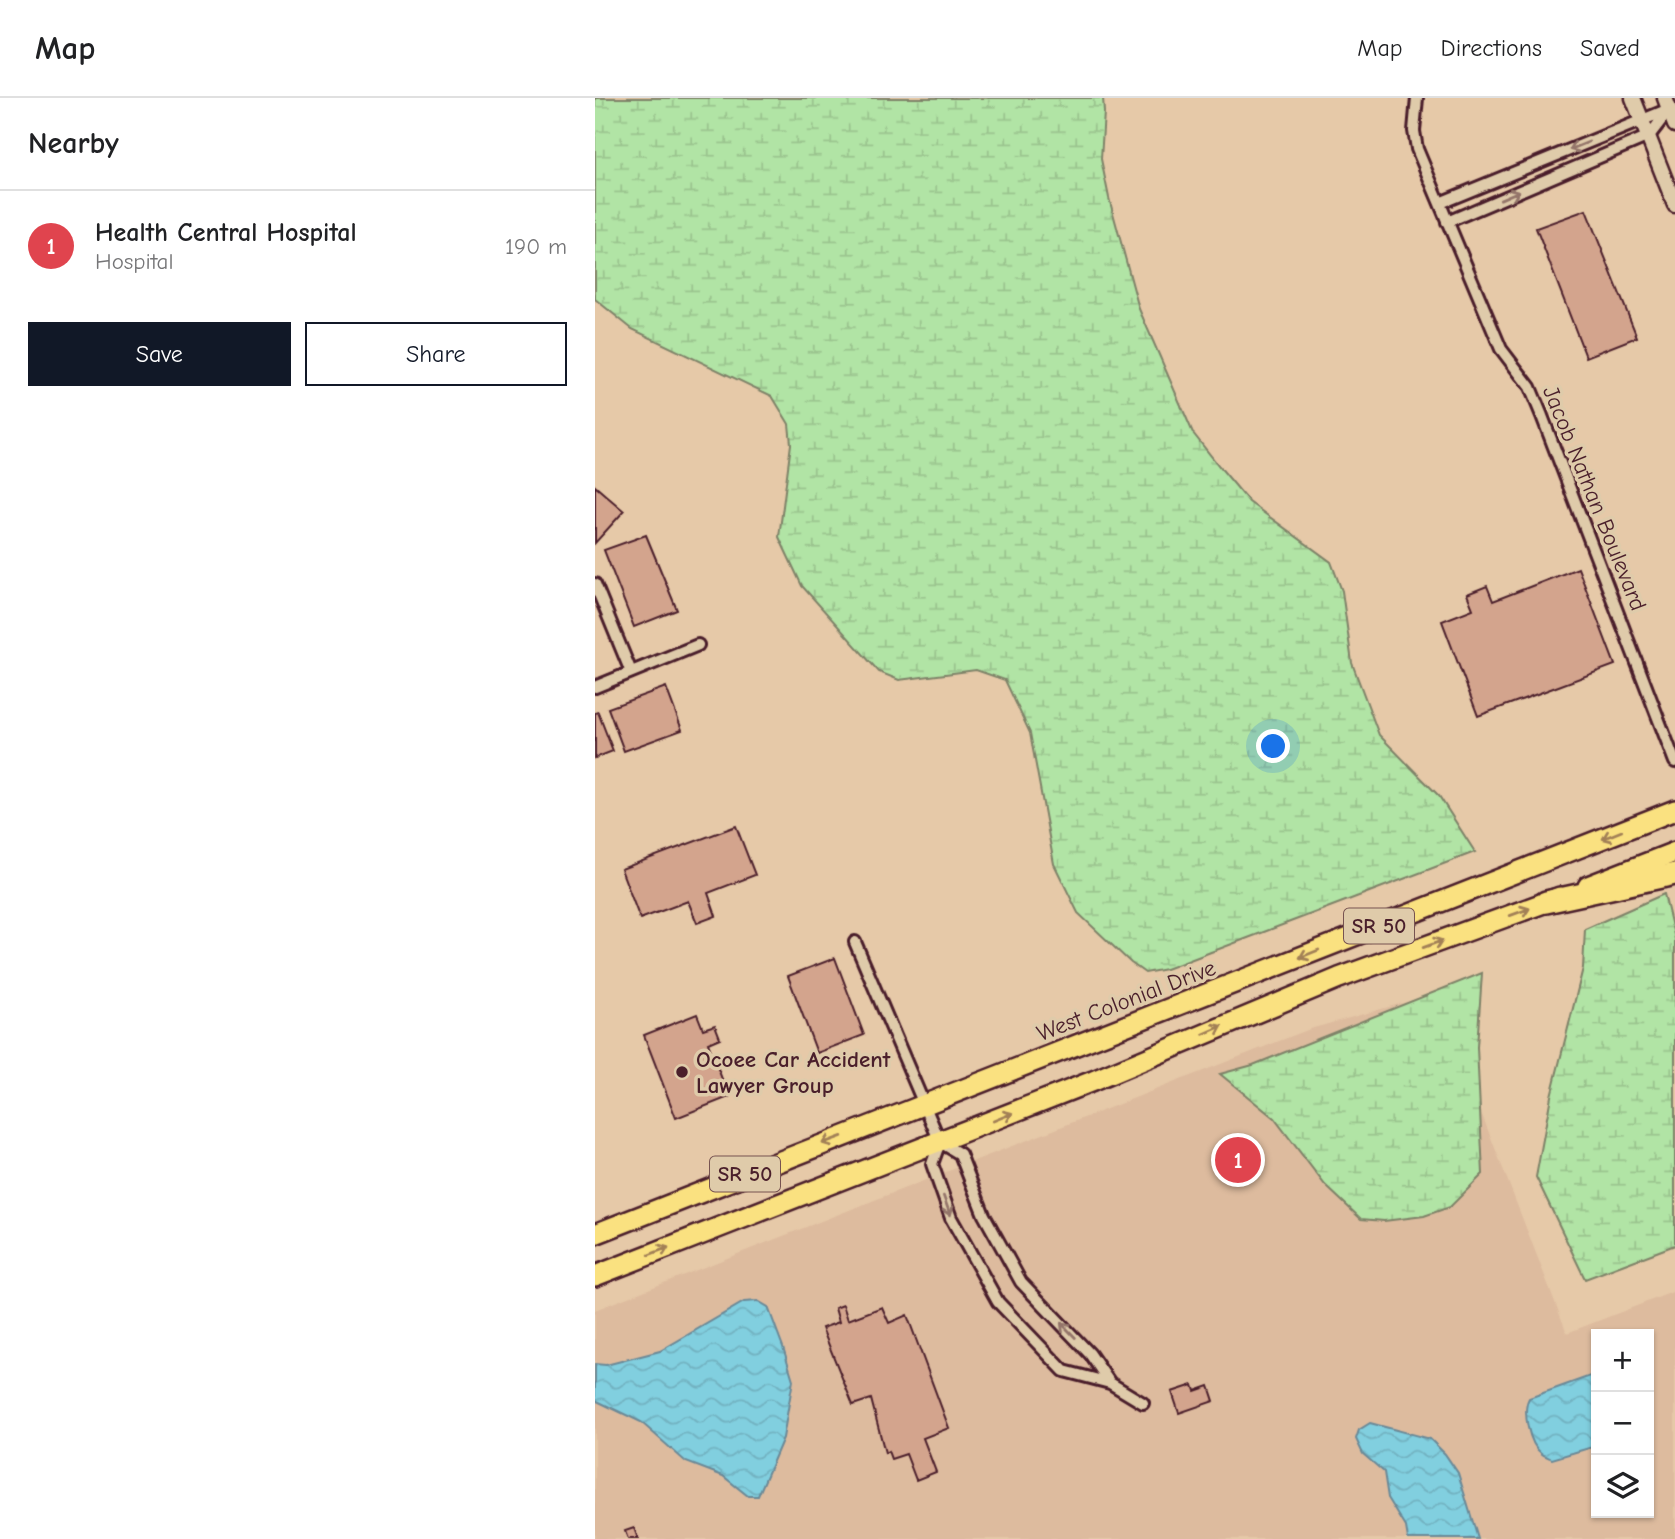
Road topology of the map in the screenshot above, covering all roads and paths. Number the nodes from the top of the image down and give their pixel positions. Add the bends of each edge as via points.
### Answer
1 (1417, 98) edge
2 (1633, 98) edge
3 (1667, 104) edge
4 (1642, 120) junction
5 (1675, 125) edge
6 (1649, 136) junction
7 (1440, 203) junction
8 (1675, 205) edge
9 (1447, 222) junction
10 (595, 584) edge
11 (698, 645) dead end
12 (631, 672) junction
13 (595, 687) edge
14 (1675, 762) edge
15 (1675, 810) edge
16 (1675, 852) edge
17 (1675, 874) edge
18 (1546, 902) junction
19 (855, 942) dead end
20 (925, 1105) junction
21 (940, 1142) junction
22 (595, 1234) edge
23 (595, 1276) edge
24 (1110, 1383) junction
25 (1143, 1403) dead end

1 - 7 street, Jacob Nathan Boulevard via 1417,149
2 - 4 street
3 - 4 street
3 - 5 street
3 - 6 street
4 - 6 street
4 -> 7 street
6 - 8 street
9 -> 6 street
7 - 9 street, Jacob Nathan Boulevard
9 - 14 street, Jacob Nathan Boulevard via 1501,349 1530,387
10 - 12 street
11 - 12 street
12 - 13 street
15 -> 20 highway, West Colonial Drive / SR 50
16 - 18 highway, SR 50
17 - 18 highway
21 -> 18 highway, SR 50 via 1303,992
19 - 20 street
20 - 21 street
20 -> 22 highway, West Colonial Drive / SR 50
23 -> 21 highway, SR 50
24 -> 21 street via 1090,1354 1021,1282 984,1215 960,1153
21 -> 24 street via 932,1164 951,1218 998,1302 1064,1371
24 - 25 street

